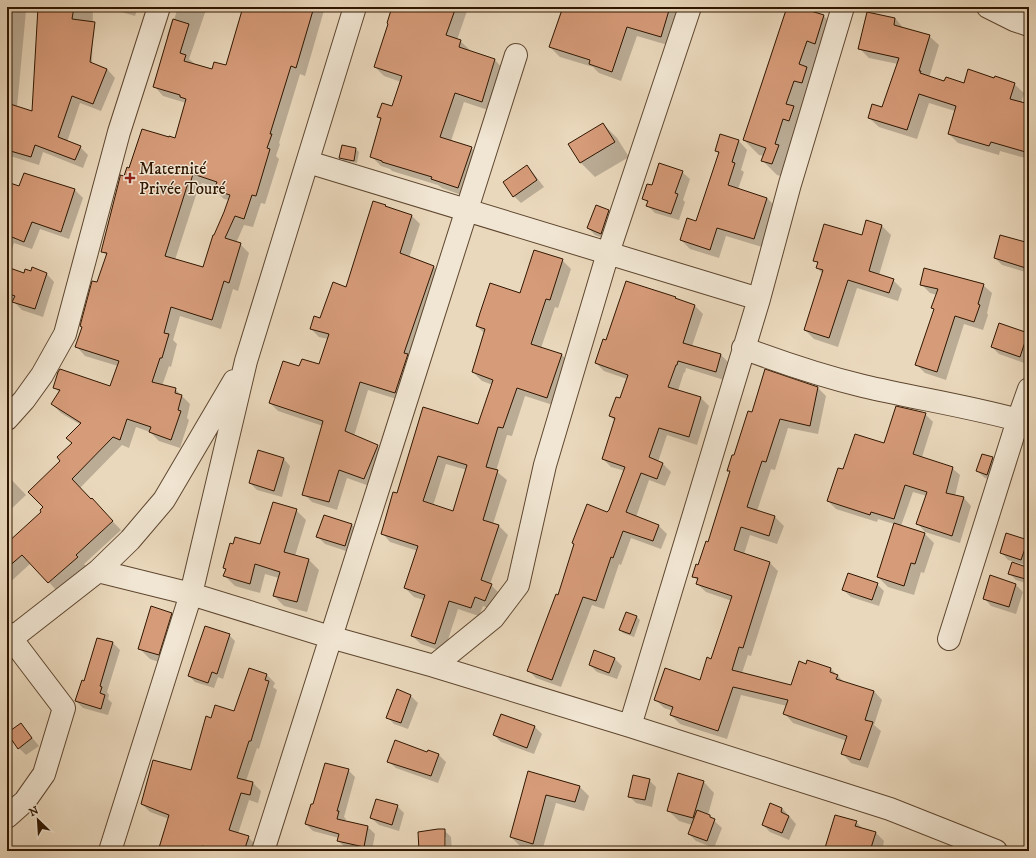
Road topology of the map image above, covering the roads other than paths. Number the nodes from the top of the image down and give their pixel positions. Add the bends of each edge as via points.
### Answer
1 (159, 7) edge
2 (355, 7) edge
3 (690, 7) edge
4 (843, 7) edge
5 (988, 7) edge
6 (1029, 25) edge
7 (516, 55) dead end
8 (308, 162) junction
9 (468, 210) junction
10 (608, 253) junction
11 (759, 299) junction
12 (744, 348) junction
13 (246, 361) junction
14 (1029, 389) edge
15 (7, 419) edge
16 (1018, 420) junction
17 (98, 571) junction
18 (190, 594) junction
19 (330, 637) junction
20 (9, 638) edge
21 (949, 639) dead end
22 (434, 666) junction
23 (630, 726) junction
24 (7, 817) edge
25 (110, 851) edge
26 (263, 851) edge
27 (996, 851) edge

1 - 15 street via 119,132 64,334 42,375
2 - 8 street
3 - 10 street
4 - 11 street via 790,184
5 - 6 street
7 - 9 street
8 - 9 street
8 - 13 street
9 - 10 street
9 - 19 street
10 - 11 street
10 - 22 street via 545,465 518,585 493,618
11 - 12 street
12 - 16 street via 798,368 862,386
12 - 23 street
13 - 17 street via 164,500 130,540
13 - 18 street
14 - 16 street
16 - 21 street
17 - 18 street
17 - 20 street
18 - 19 street
18 - 25 street
19 - 22 street
19 - 26 street
20 - 24 street via 64,708 44,774 25,801
22 - 23 street
23 - 27 street via 890,809

